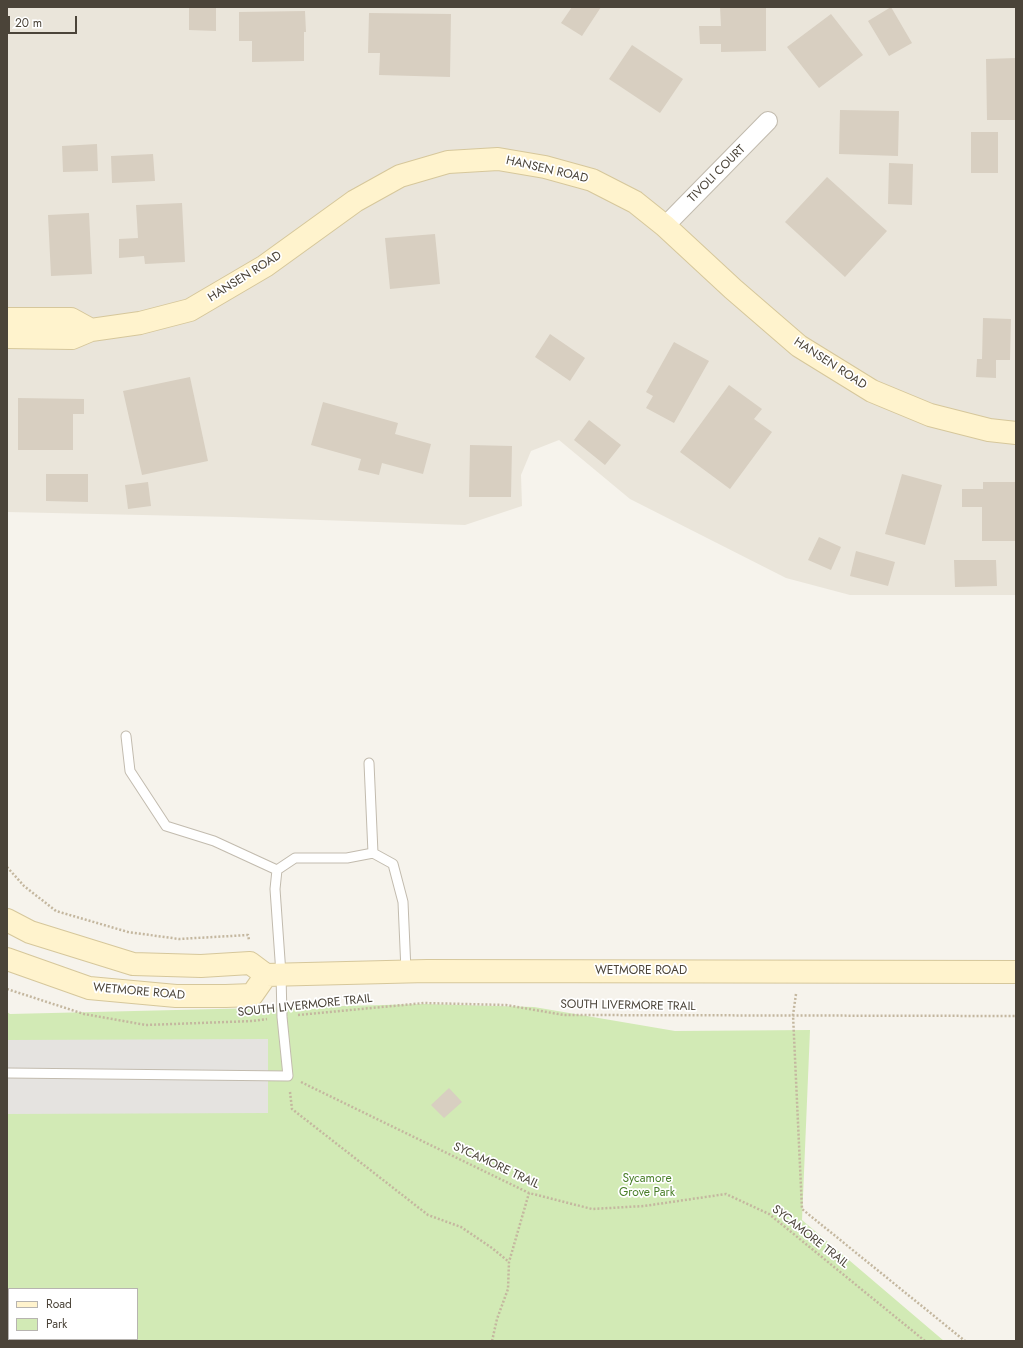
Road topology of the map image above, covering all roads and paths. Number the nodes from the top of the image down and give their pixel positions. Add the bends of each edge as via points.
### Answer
1 (768, 122) dead end
2 (665, 226) junction
3 (7, 318) edge
4 (91, 330) junction
5 (7, 337) edge
6 (1016, 433) edge
7 (126, 736) dead end
8 (369, 763) dead end
9 (373, 853) junction
10 (7, 867) edge
11 (277, 870) junction
12 (7, 920) edge
13 (249, 942) dead end
14 (7, 959) edge
15 (406, 971) junction
16 (799, 971) junction
17 (1016, 972) edge
18 (274, 974) junction
19 (7, 989) edge
20 (793, 1015) junction
21 (282, 1016) junction
22 (1016, 1016) edge
23 (7, 1073) edge
24 (288, 1076) junction
25 (529, 1193) junction
26 (509, 1262) junction
27 (492, 1341) edge
28 (925, 1341) edge
29 (965, 1341) edge

1 - 2 street, TIVOLI COURT
2 - 4 street, HANSEN ROAD via 636,202 592,180 498,159 448,162 400,176 355,201 264,266 190,310 140,324
2 - 6 street, HANSEN ROAD via 798,346 872,391 930,415 989,430
3 - 4 street via 71,319
4 - 5 street, HANSEN ROAD via 72,338
7 - 11 lane via 130,771 166,826 214,841
8 - 9 lane
9 - 11 lane via 346,858 295,858
9 - 15 lane via 393,864 403,902
10 - 13 path via 24,886 56,912 128,932 179,939 248,935
11 - 18 lane
12 - 18 street via 30,932 134,964 201,966 250,963
14 - 18 street, WETMORE ROAD via 89,988 176,996 252,995
15 - 16 street, WETMORE ROAD
15 - 18 street, WETMORE ROAD
16 - 17 street, WETMORE ROAD
16 - 20 path
18 - 21 lane
19 - 21 path, SOUTH LIVERMORE TRAIL via 84,1014 146,1025 253,1022
20 - 21 path, SOUTH LIVERMORE TRAIL via 564,1015 506,1005 424,1003
20 - 22 path, SOUTH LIVERMORE TRAIL
20 - 29 path via 802,1209
21 - 24 lane
23 - 24 lane
24 - 25 path, SYCAMORE TRAIL
24 - 26 path via 292,1109 428,1215 461,1227
25 - 26 path
25 - 28 path, SYCAMORE TRAIL via 592,1209 644,1206 726,1194 769,1214
26 - 27 path via 508,1289

